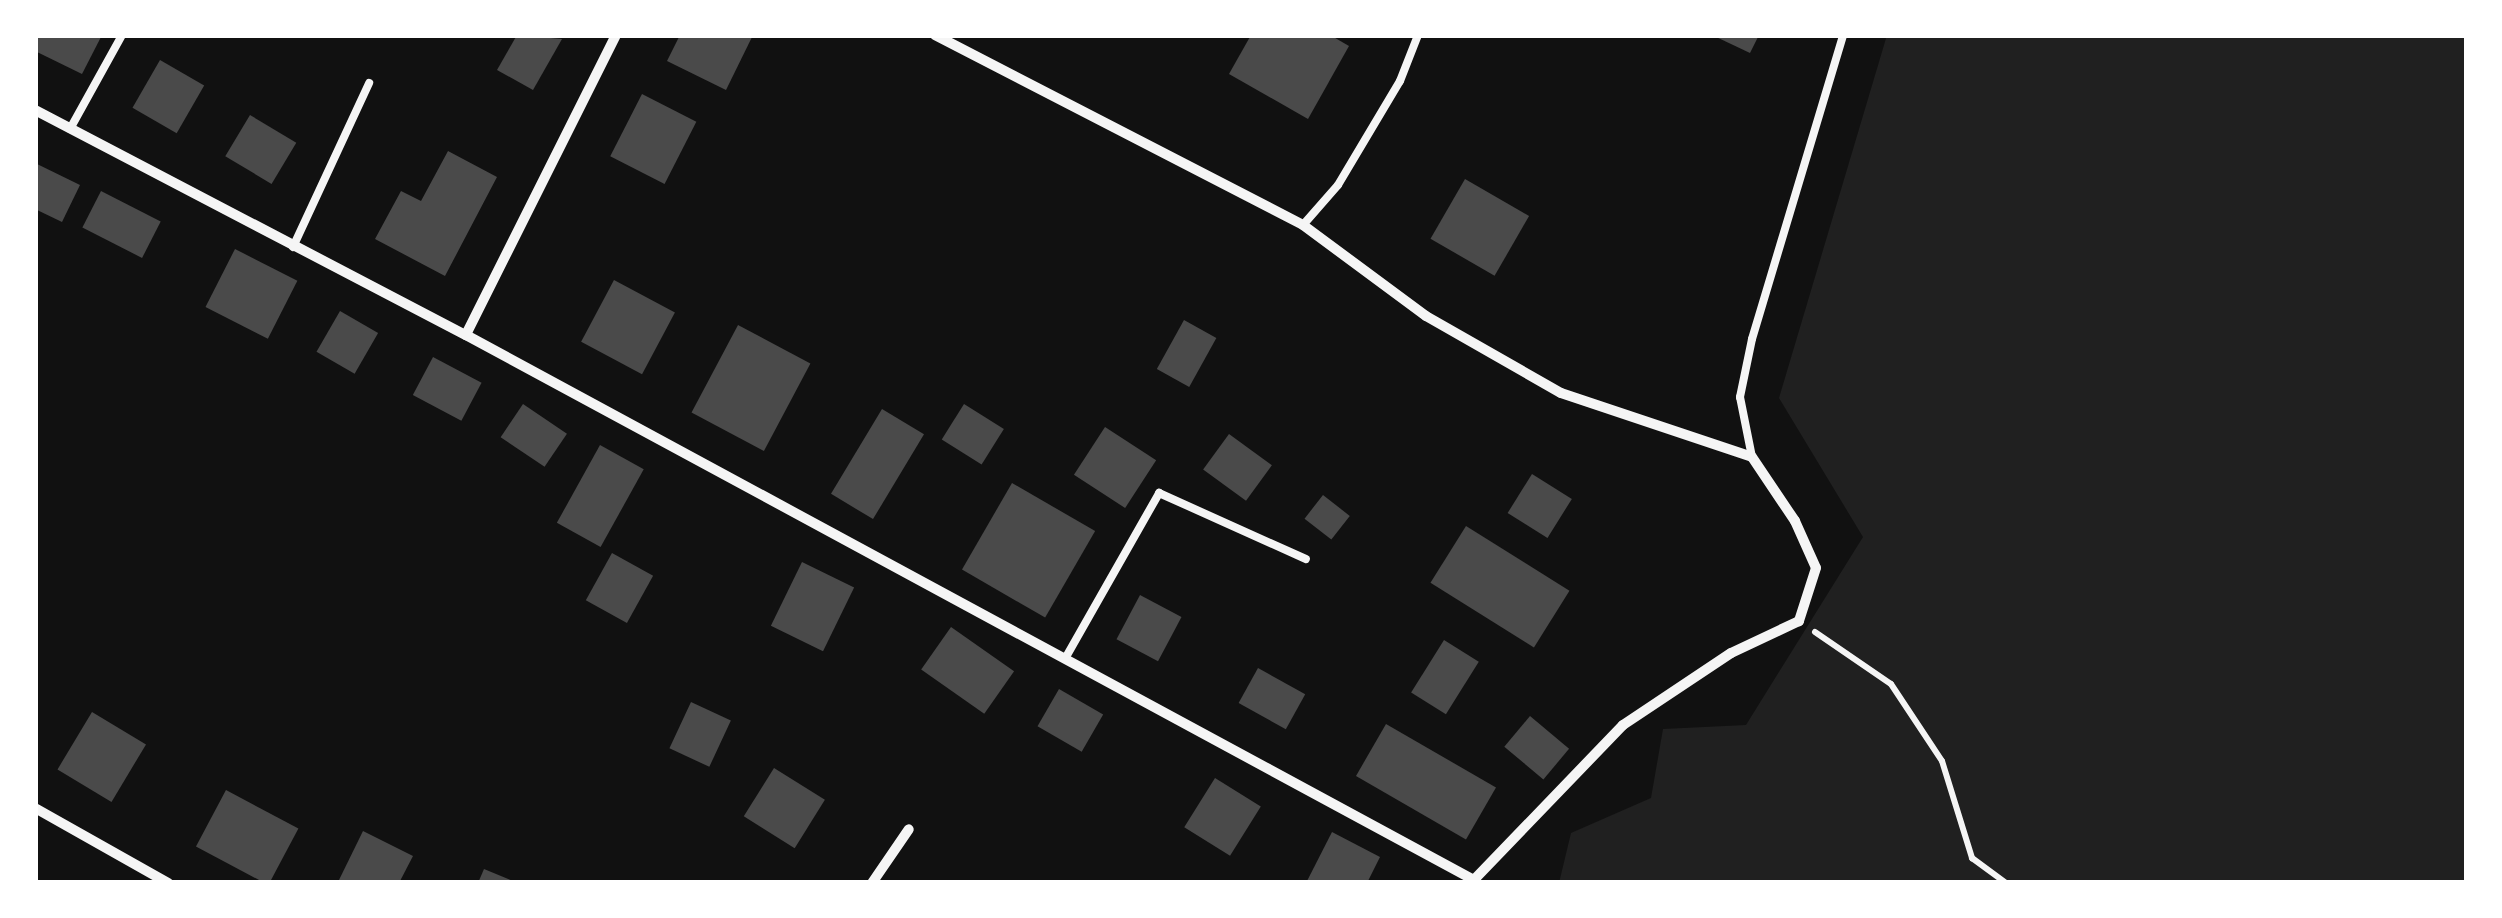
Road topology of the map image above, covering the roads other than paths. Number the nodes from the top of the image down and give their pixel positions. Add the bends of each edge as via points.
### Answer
1 (122, 35) edge
2 (616, 35) edge
3 (935, 35) edge
4 (1418, 35) edge
5 (1843, 35) edge
6 (368, 83) dead end
7 (35, 110) edge
8 (70, 129) junction
9 (1303, 225) junction
10 (294, 247) junction
11 (466, 335) junction
12 (1752, 457) junction
13 (1306, 559) dead end
14 (1066, 657) junction
15 (35, 808) edge
16 (909, 829) dead end
17 (1472, 881) edge
18 (168, 883) edge
19 (872, 883) edge

1 - 8 lane
2 - 11 street
3 - 9 street
4 - 9 lane via 1400,82 1338,185
5 - 12 lane via 1752,339 1740,396
6 - 10 lane
7 - 8 street
8 - 10 street
9 - 12 street via 1426,316 1561,393
10 - 11 street
11 - 14 street
12 - 17 street via 1795,521 1816,568 1799,621 1731,653 1623,726
13 - 14 lane via 1159,493
14 - 17 street
15 - 18 street
16 - 19 street

